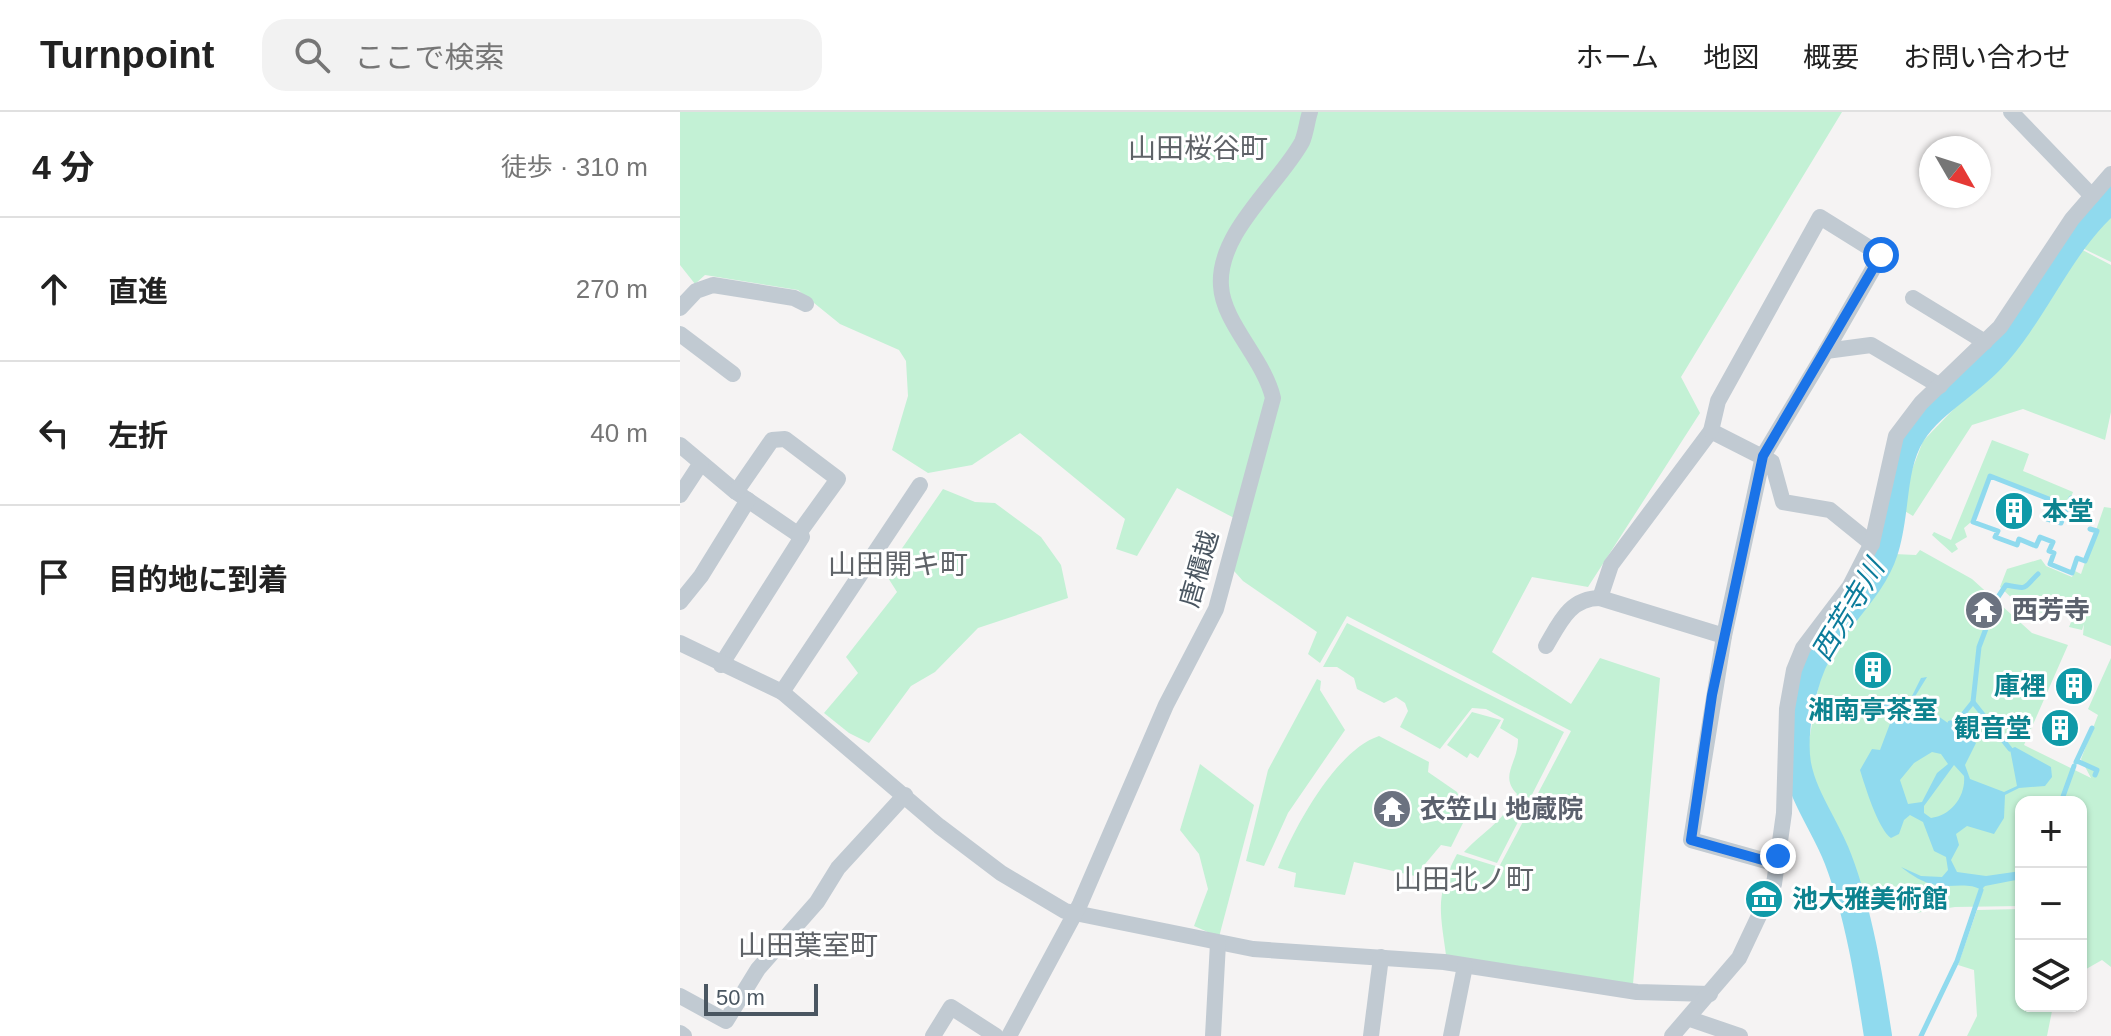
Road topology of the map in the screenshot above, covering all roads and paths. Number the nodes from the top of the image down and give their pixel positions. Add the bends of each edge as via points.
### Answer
1 (1310, 112) edge
2 (2021, 116) edge
3 (2110, 177) edge
4 (2092, 196) junction
5 (1913, 298) dead end
6 (806, 304) dead end
7 (680, 308) edge
8 (680, 334) edge
9 (1985, 342) junction
10 (1826, 351) junction
11 (733, 374) dead end
12 (1940, 386) junction
13 (1711, 431) junction
14 (680, 445) edge
15 (1763, 456) junction
16 (701, 463) junction
17 (920, 485) dead end
18 (680, 495) edge
19 (742, 496) junction
20 (799, 533) junction
21 (1872, 544) junction
22 (1600, 598) junction
23 (680, 602) edge
24 (1724, 636) junction
25 (680, 643) edge
26 (1546, 646) dead end
27 (721, 665) junction
28 (782, 692) junction
29 (905, 795) junction
30 (1777, 864) junction
31 (1074, 912) junction
32 (1218, 943) junction
33 (1381, 957) junction
34 (1465, 966) junction
35 (1710, 994) junction
36 (680, 996) edge
37 (1690, 1019) junction
38 (933, 1036) edge
39 (996, 1036) edge
40 (1009, 1036) edge
41 (1213, 1036) edge
42 (1371, 1036) edge
43 (1451, 1036) edge
44 (1672, 1036) edge
45 (1740, 1036) edge

1 - 31 street, 唐櫃越 via 1303,140 1236,234 1224,269 1221,287 1231,314 1268,376 1273,398 1216,609 1166,705
2 - 4 street
3 - 4 street
4 - 9 street
5 - 9 street
6 - 7 street via 713,285 696,291
8 - 11 street
9 - 12 street
10 - 12 street via 1871,345
10 - 13 street via 1881,255 1820,217 1718,401
10 - 15 street
12 - 21 street via 1896,436
13 - 15 street
13 - 22 street via 1611,565
14 - 16 street
15 - 21 street via 1772,462 1783,502 1830,510
15 - 24 street
16 - 18 street
16 - 19 street
17 - 28 street
19 - 20 street
19 - 20 street via 772,440 785,439 838,479
19 - 23 street via 701,576
20 - 27 street via 802,537
21 - 30 street via 1794,670
22 - 24 street
22 - 26 street via 1584,598 1565,613
24 - 30 street via 1691,840
25 - 27 street
27 - 28 street
28 - 29 street
29 - 31 street via 1001,873
29 - 36 street via 838,868 817,902 758,969 726,1021
30 - 35 street via 1774,884 1746,944
31 - 32 street
31 - 40 street, 唐櫃越
32 - 33 street
32 - 41 street
33 - 34 street
33 - 42 street
34 - 35 street via 1637,992
34 - 43 street
35 - 37 street
37 - 44 street
37 - 45 street
38 - 39 street via 951,1007

